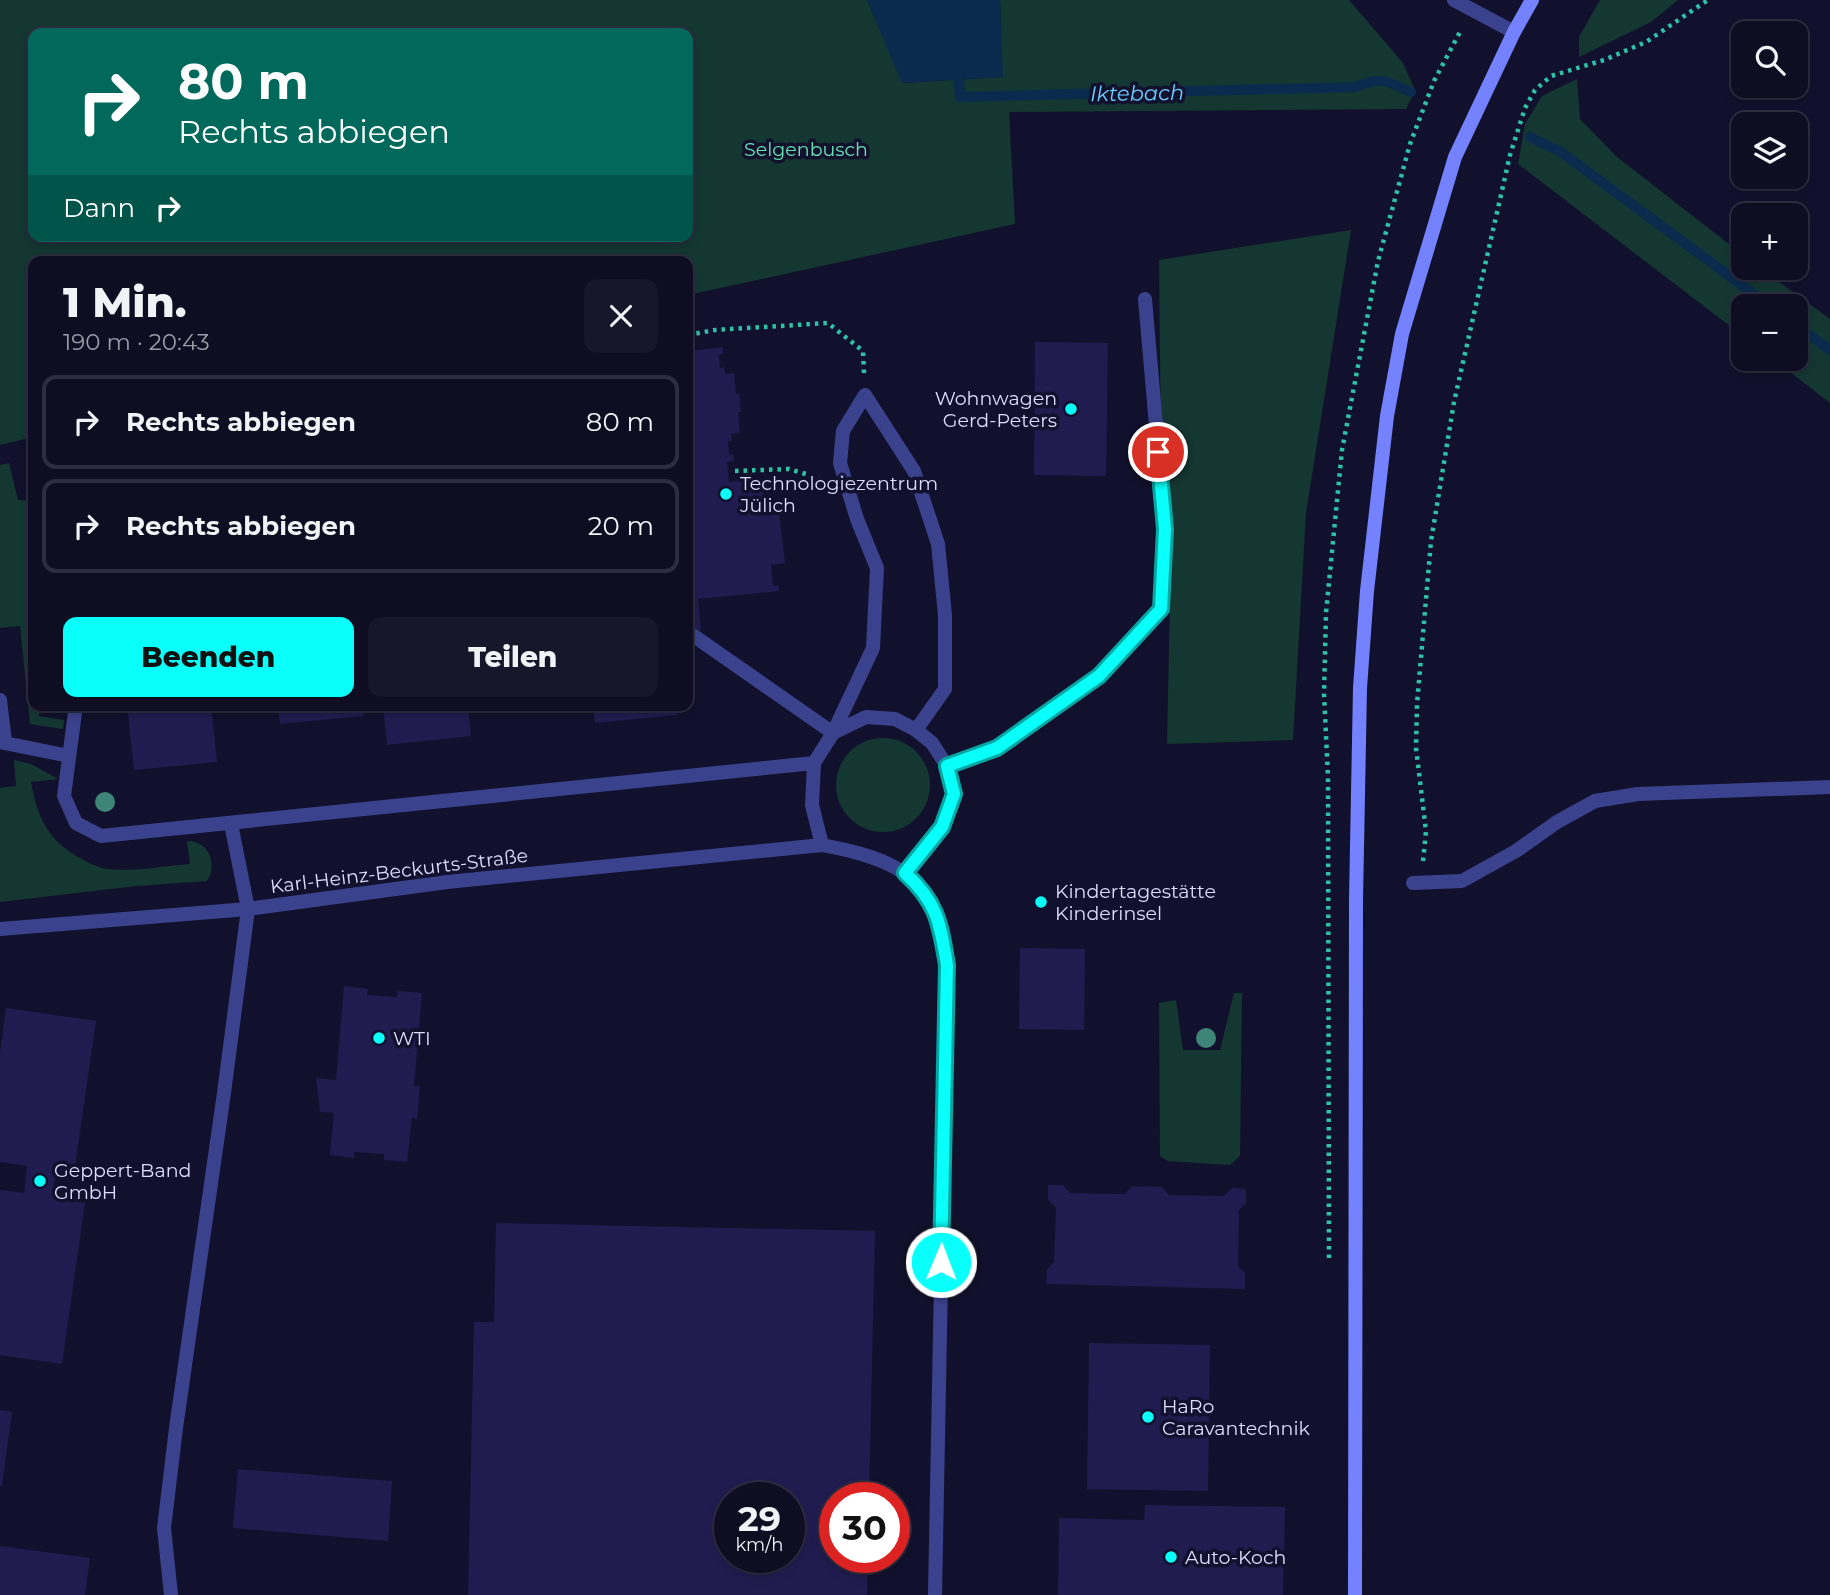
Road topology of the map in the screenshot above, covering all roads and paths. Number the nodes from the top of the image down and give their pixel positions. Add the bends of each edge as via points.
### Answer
1 (1454, 0) edge
2 (1532, 0) edge
3 (1708, 0) edge
4 (1514, 32) junction
5 (1145, 299) dead end
6 (693, 334) edge
7 (865, 395) junction
8 (734, 471) dead end
9 (847, 486) junction
10 (694, 636) dead end
11 (0, 700) edge
12 (75, 711) edge
13 (916, 730) junction
14 (833, 733) junction
15 (2, 742) edge
16 (69, 756) junction
17 (814, 762) junction
18 (947, 766) junction
19 (1830, 787) edge
20 (231, 824) junction
21 (822, 845) junction
22 (905, 873) junction
23 (1413, 883) joint
24 (248, 909) junction
25 (0, 929) edge
26 (171, 1595) edge
27 (935, 1595) edge
28 (1355, 1595) edge

1 - 4 street
2 - 4 main road
3 - 23 path via 1646,42 1551,76 1535,90 1525,108 1510,155 1454,402 1431,541 1416,748 1426,831 1423,861
4 - 28 main road via 1455,157 1402,334 1367,591 1360,688 1356,900
5 - 18 street via 1165,529 1161,609 1099,676 997,748
6 - 7 path via 828,323 863,351
7 - 9 street via 843,431 840,463
7 - 13 street via 914,471 938,544 945,615 945,689
8 - 9 path via 789,469
9 - 14 street via 877,568 873,648
10 - 14 street
11 - 15 street
12 - 16 street
13 - 14 street via 895,719 866,718
13 - 18 street via 932,743
14 - 17 street
15 - 16 street
16 - 20 street via 64,796 76,823 101,836
17 - 20 street
17 - 21 street via 812,805
18 - 22 street via 954,794 942,827
19 - 23 street via 1638,794 1595,801 1462,881
20 - 24 street
21 - 22 street, Karl-Heinz-Beckurts-Straße via 866,854
21 - 24 street, Karl-Heinz-Beckurts-Straße via 447,882
22 - 27 street via 923,890 940,925 947,965
24 - 25 street
24 - 26 street, Karl-Heinz-Beckurts-Straße via 164,1528

